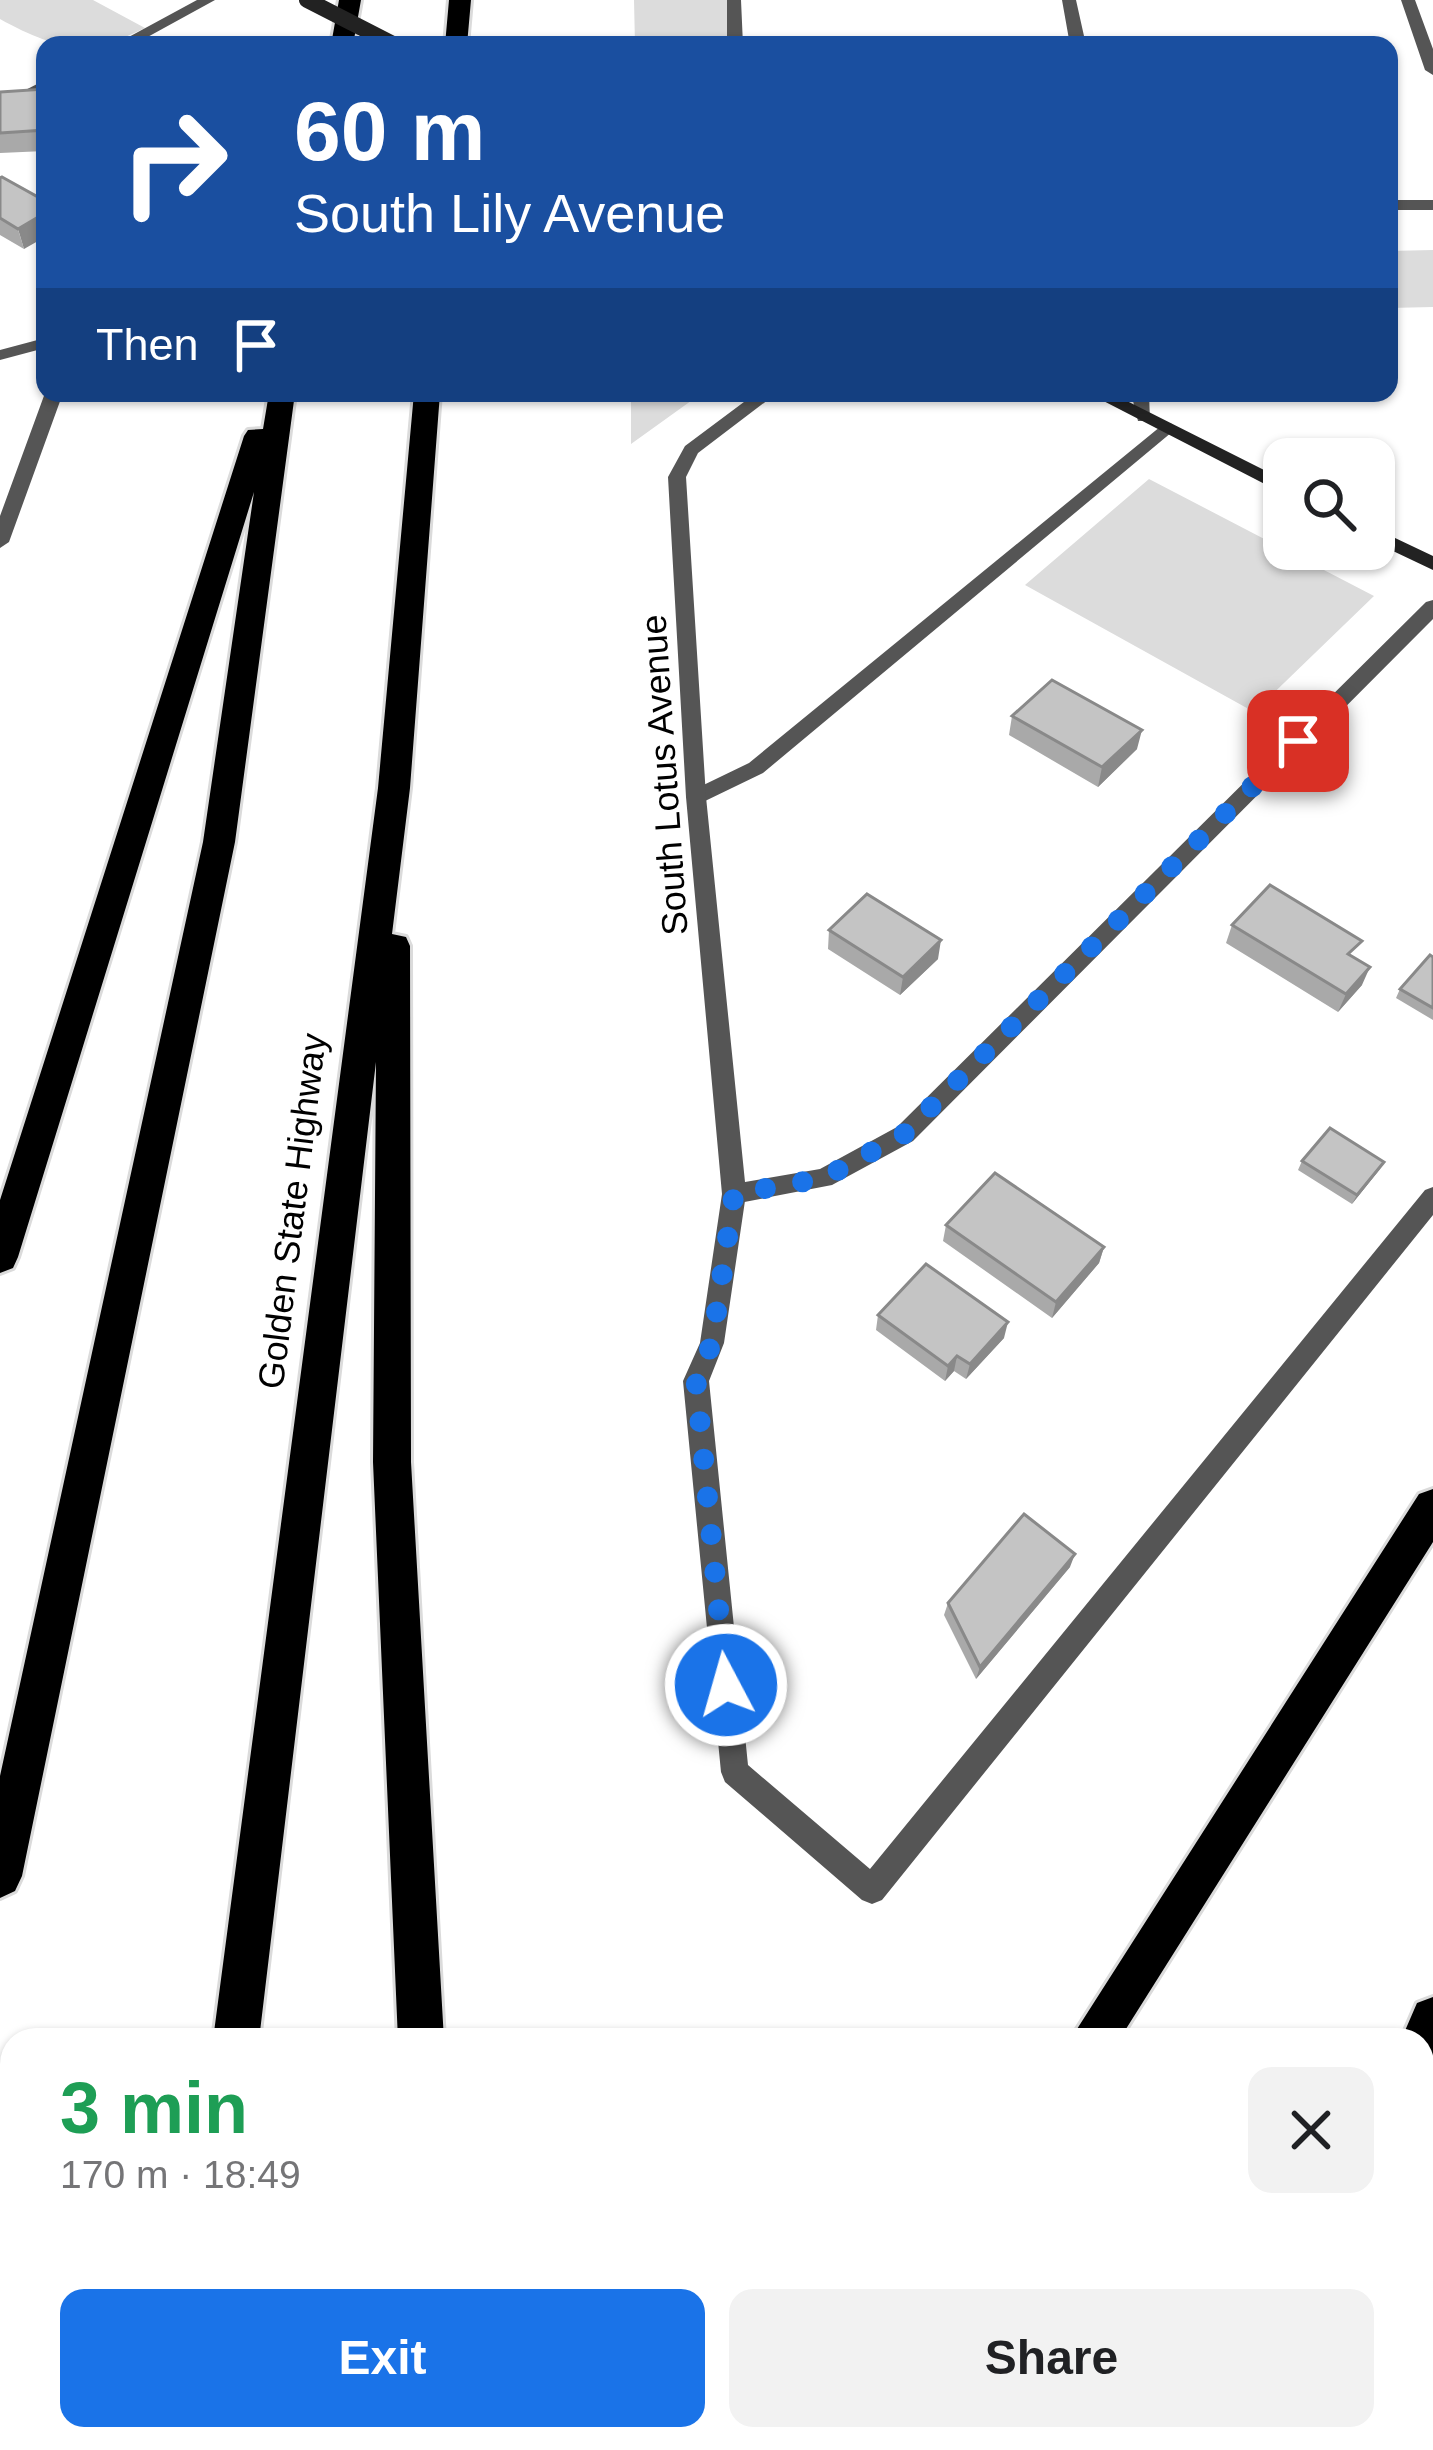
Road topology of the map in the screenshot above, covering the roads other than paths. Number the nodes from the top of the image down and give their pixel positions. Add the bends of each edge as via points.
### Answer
1 (208, 0) edge
2 (307, 0) edge
3 (350, 0) edge
4 (460, 0) edge
5 (734, 0) edge
6 (1069, 0) edge
7 (1408, 0) edge
8 (139, 36) edge
9 (343, 36) edge
10 (377, 36) edge
11 (457, 36) edge
12 (735, 36) edge
13 (1076, 36) edge
14 (1433, 70) edge
15 (36, 90) edge
16 (0, 109) edge
17 (1398, 205) edge
18 (1433, 205) edge
19 (36, 345) edge
20 (0, 355) edge
21 (51, 402) edge
22 (269, 402) edge
23 (281, 402) edge
24 (426, 402) edge
25 (756, 402) edge
26 (1115, 402) edge
27 (1142, 402) edge
28 (1144, 417) junction
29 (1166, 428) junction
30 (1263, 477) edge
31 (0, 542) edge
32 (1395, 545) edge
33 (1433, 565) edge
34 (1433, 607) edge
35 (394, 788) junction
36 (696, 797) junction
37 (734, 1194) junction
38 (1433, 1197) edge
39 (0, 1257) edge
40 (1433, 1507) edge
41 (0, 1876) edge
42 (238, 2028) edge
43 (420, 2028) edge
44 (1101, 2028) edge

1 - 8 street
2 - 10 street, bridge
3 - 9 highway
4 - 11 highway
5 - 12 street
6 - 13 street
7 - 14 street
15 - 16 street
17 - 18 street
19 - 20 street
21 - 31 street
22 - 39 highway
23 - 41 highway via 219,842
24 - 35 highway, Golden State Highway
25 - 36 street, South Lotus Avenue via 691,450 677,477
26 - 28 street
27 - 28 street
28 - 29 street
29 - 30 street
29 - 36 street via 756,768
32 - 33 street
34 - 37 street via 904,1134 824,1178
35 - 42 highway, Golden State Highway
35 - 43 highway via 392,1462
36 - 37 street, South Lotus Avenue
37 - 38 street, South Lotus Avenue via 712,1343 696,1381 735,1772 872,1890
40 - 44 highway

